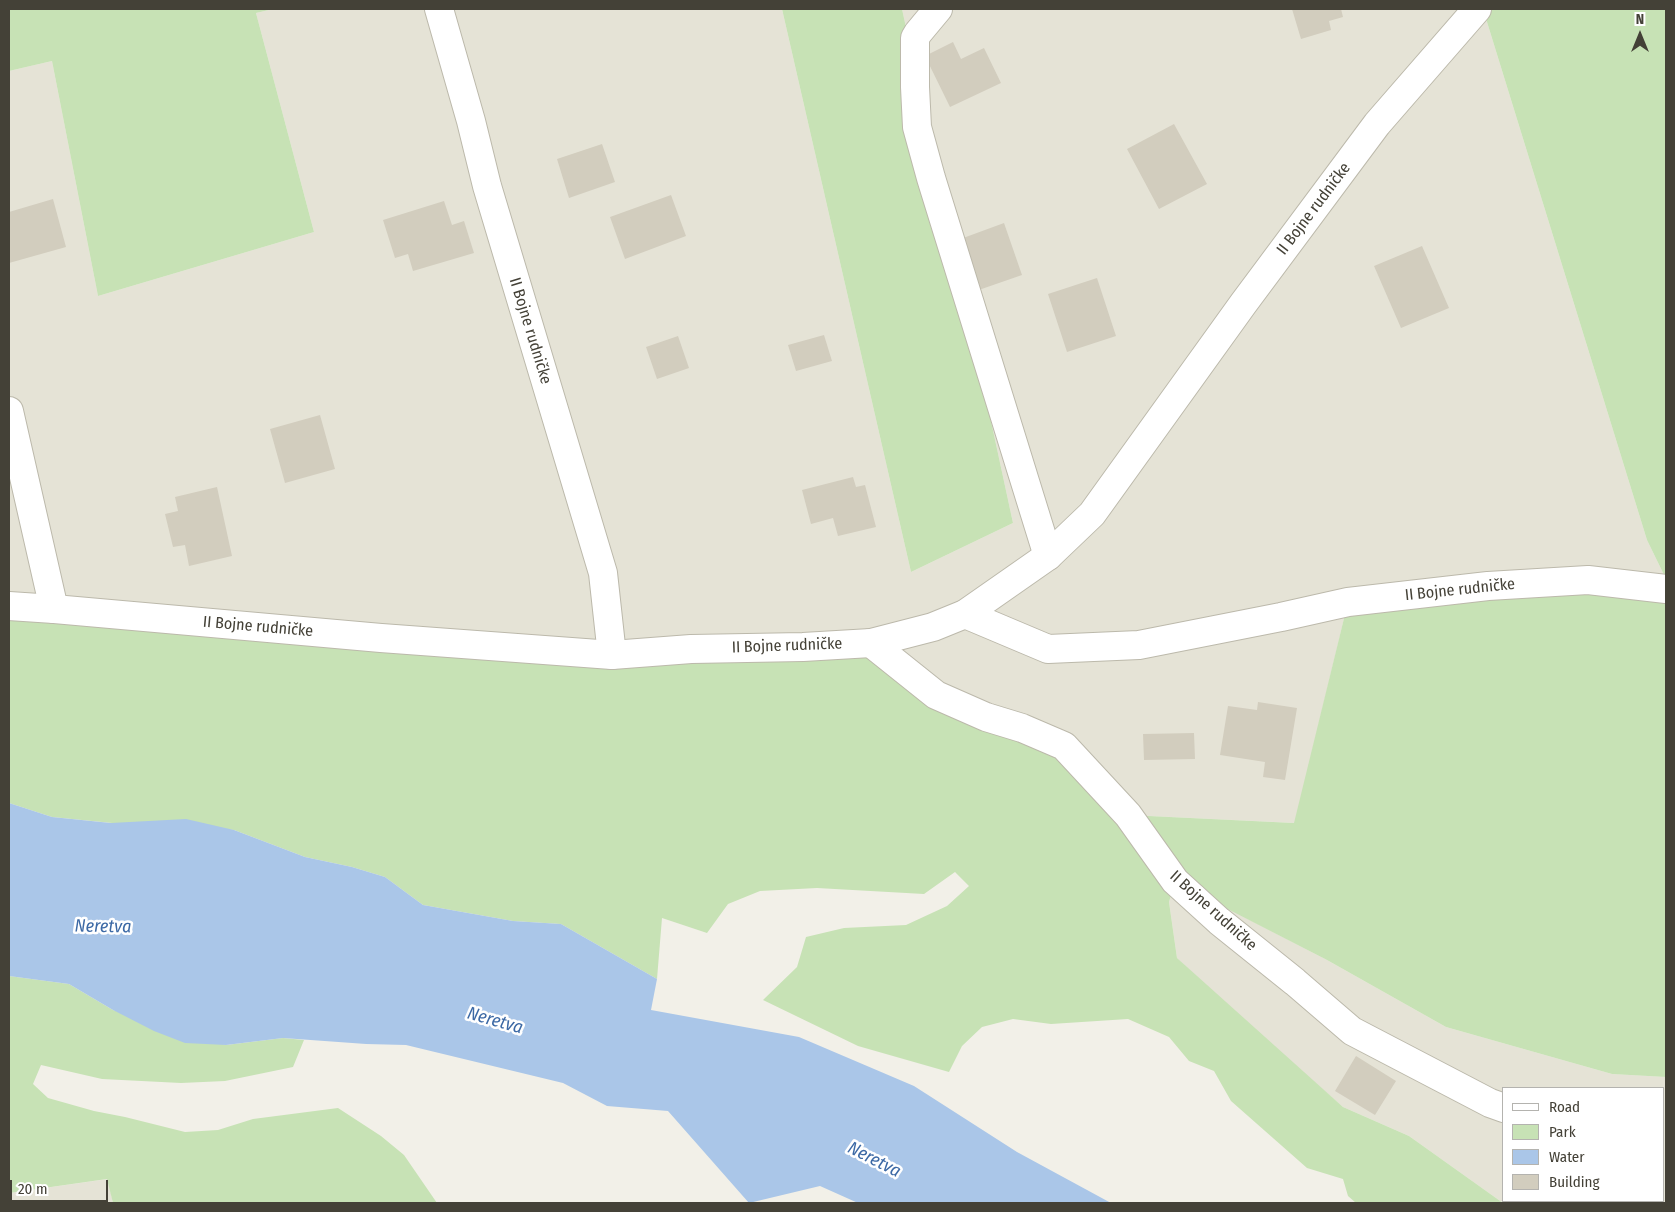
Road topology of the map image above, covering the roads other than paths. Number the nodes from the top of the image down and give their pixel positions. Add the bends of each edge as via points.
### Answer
1 (439, 9) edge
2 (938, 9) edge
3 (1477, 9) edge
4 (9, 411) edge
5 (1048, 556) junction
6 (1666, 590) edge
7 (9, 606) edge
8 (54, 609) junction
9 (966, 614) junction
10 (871, 643) junction
11 (612, 655) junction
12 (1502, 1107) edge

1 - 11 street, II Bojne rudničke via 486,186 603,573
2 - 5 street via 915,38 918,127
3 - 5 street, II Bojne rudničke via 1377,124 1092,514
4 - 8 street
5 - 9 street, II Bojne rudničke
6 - 9 street, II Bojne rudničke via 1588,580 1488,586 1348,602 1139,645 1048,649
7 - 8 street, II Bojne rudničke
8 - 11 street, II Bojne rudničke
9 - 10 street, II Bojne rudničke via 932,627
10 - 11 street, II Bojne rudničke
10 - 12 street, II Bojne rudničke via 936,695 1064,746 1128,815 1175,881 1352,1031

